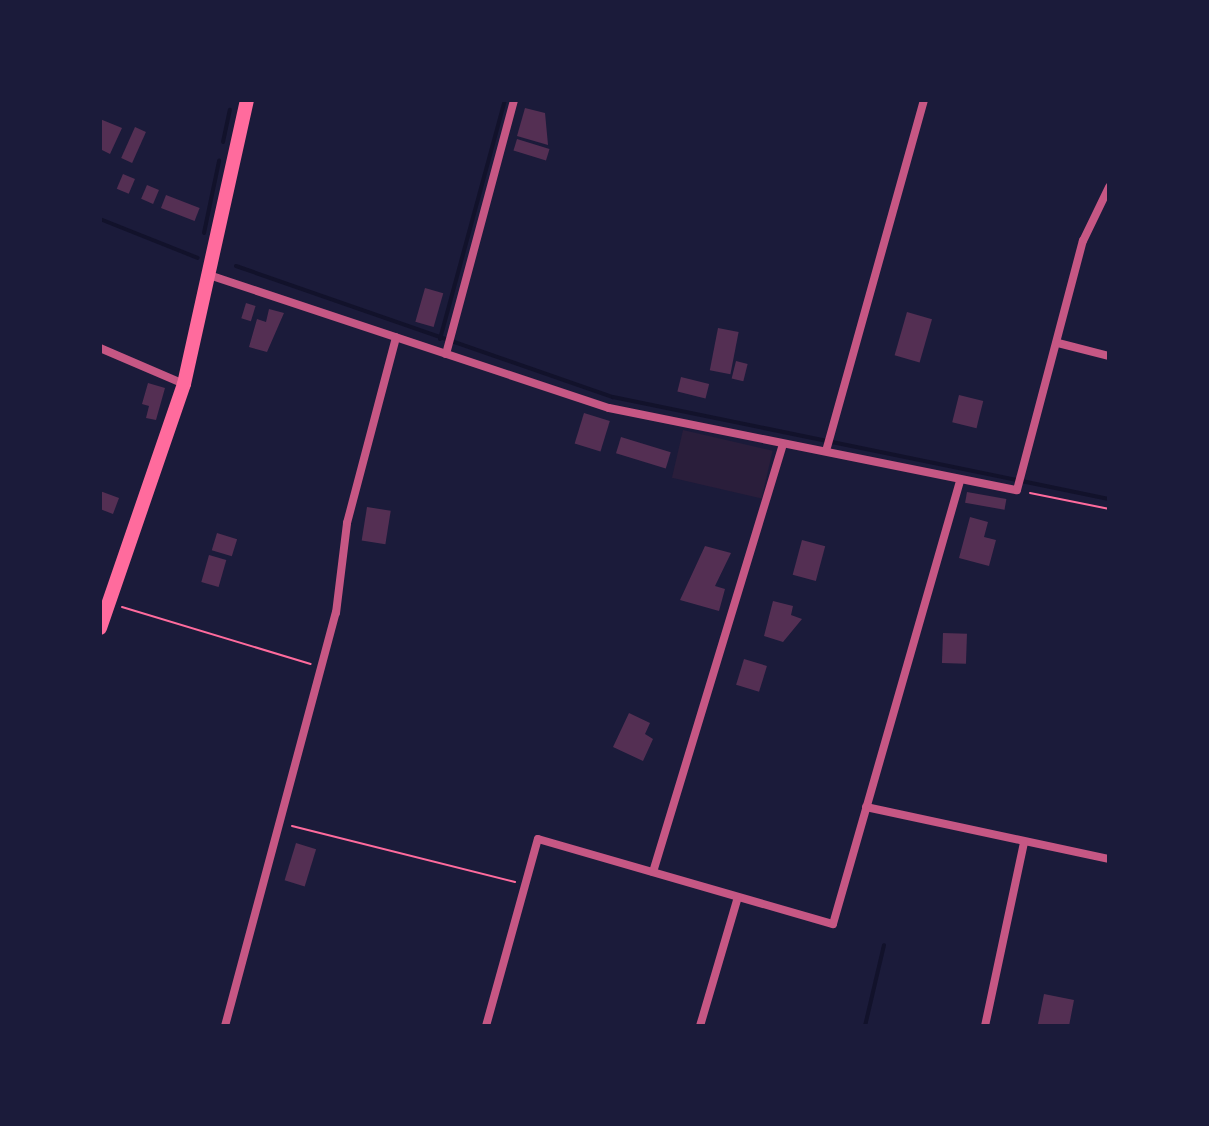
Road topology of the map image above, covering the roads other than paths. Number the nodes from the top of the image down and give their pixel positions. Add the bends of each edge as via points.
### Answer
1 (247, 100) edge
2 (514, 100) edge
3 (924, 100) edge
4 (1109, 187) edge
5 (212, 276) junction
6 (396, 337) junction
7 (1058, 343) junction
8 (100, 348) edge
9 (446, 354) junction
10 (1109, 356) edge
11 (184, 384) junction
12 (783, 445) junction
13 (826, 451) junction
14 (960, 480) junction
15 (100, 628) edge
16 (866, 807) junction
17 (1024, 843) junction
18 (1109, 859) edge
19 (653, 872) junction
20 (738, 897) junction
21 (225, 1026) edge
22 (486, 1026) edge
23 (700, 1026) edge
24 (985, 1026) edge

1 - 5 highway
2 - 9 street
3 - 13 street
4 - 7 street via 1083,241
5 - 6 street
5 - 11 highway
6 - 9 street
6 - 21 street via 347,523 322,667
7 - 10 street
7 - 14 street via 1017,490
8 - 11 street
9 - 12 street via 609,408
11 - 15 highway
12 - 13 street
12 - 19 street
13 - 14 street
14 - 16 street
16 - 17 street
16 - 20 street via 833,924
17 - 18 street
17 - 24 street
19 - 20 street
19 - 22 street via 538,839
20 - 23 street

